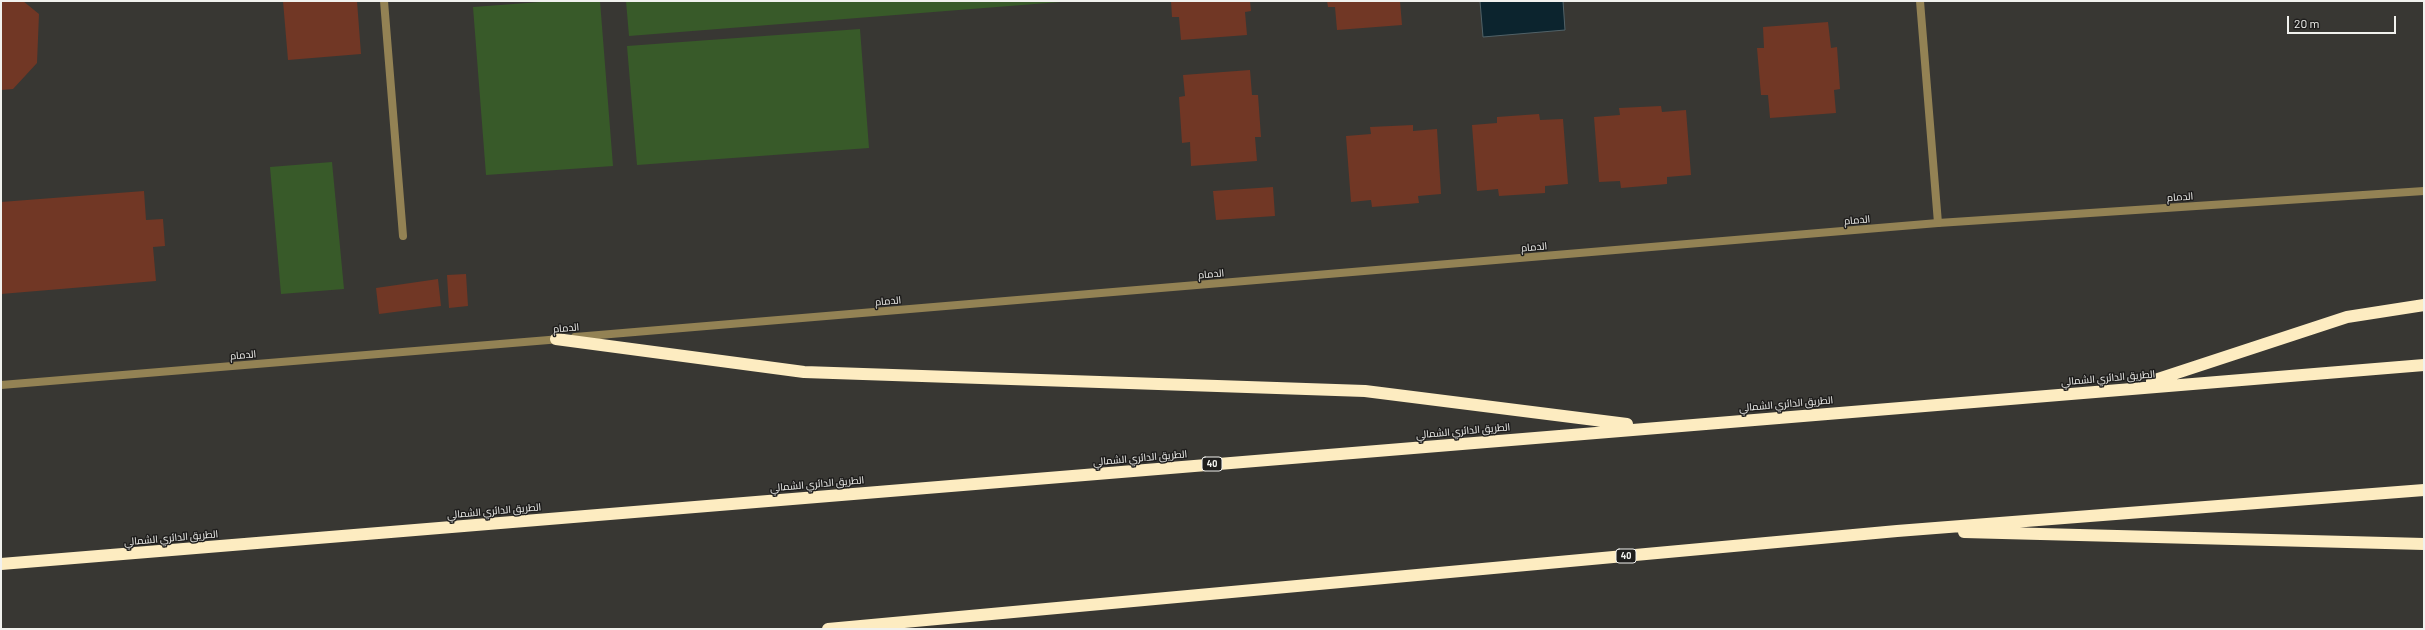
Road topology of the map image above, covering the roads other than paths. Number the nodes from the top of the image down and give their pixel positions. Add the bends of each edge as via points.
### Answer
1 (384, 1) edge
2 (1920, 1) edge
3 (2424, 191) edge
4 (1938, 223) junction
5 (403, 236) dead end
6 (2424, 305) edge
7 (556, 339) junction
8 (2424, 365) edge
9 (1, 385) edge
10 (2133, 388) junction
11 (1652, 427) junction
12 (2424, 490) edge
13 (1897, 531) junction
14 (2424, 544) edge
15 (1, 564) edge
16 (828, 629) edge

1 - 5 street
2 - 4 street
3 - 4 street, الدمام
4 - 7 street, الدمام
6 - 10 highway via 2347,317
7 - 9 street, الدمام
7 - 11 highway via 804,372 1365,391
8 - 10 highway, الطريق الدائري الشمالي / 40
10 - 11 highway, الطريق الدائري الشمالي / 40
11 - 15 highway, الطريق الدائري الشمالي / 40
12 - 13 highway, 40
13 - 14 highway
13 - 16 highway, 40

